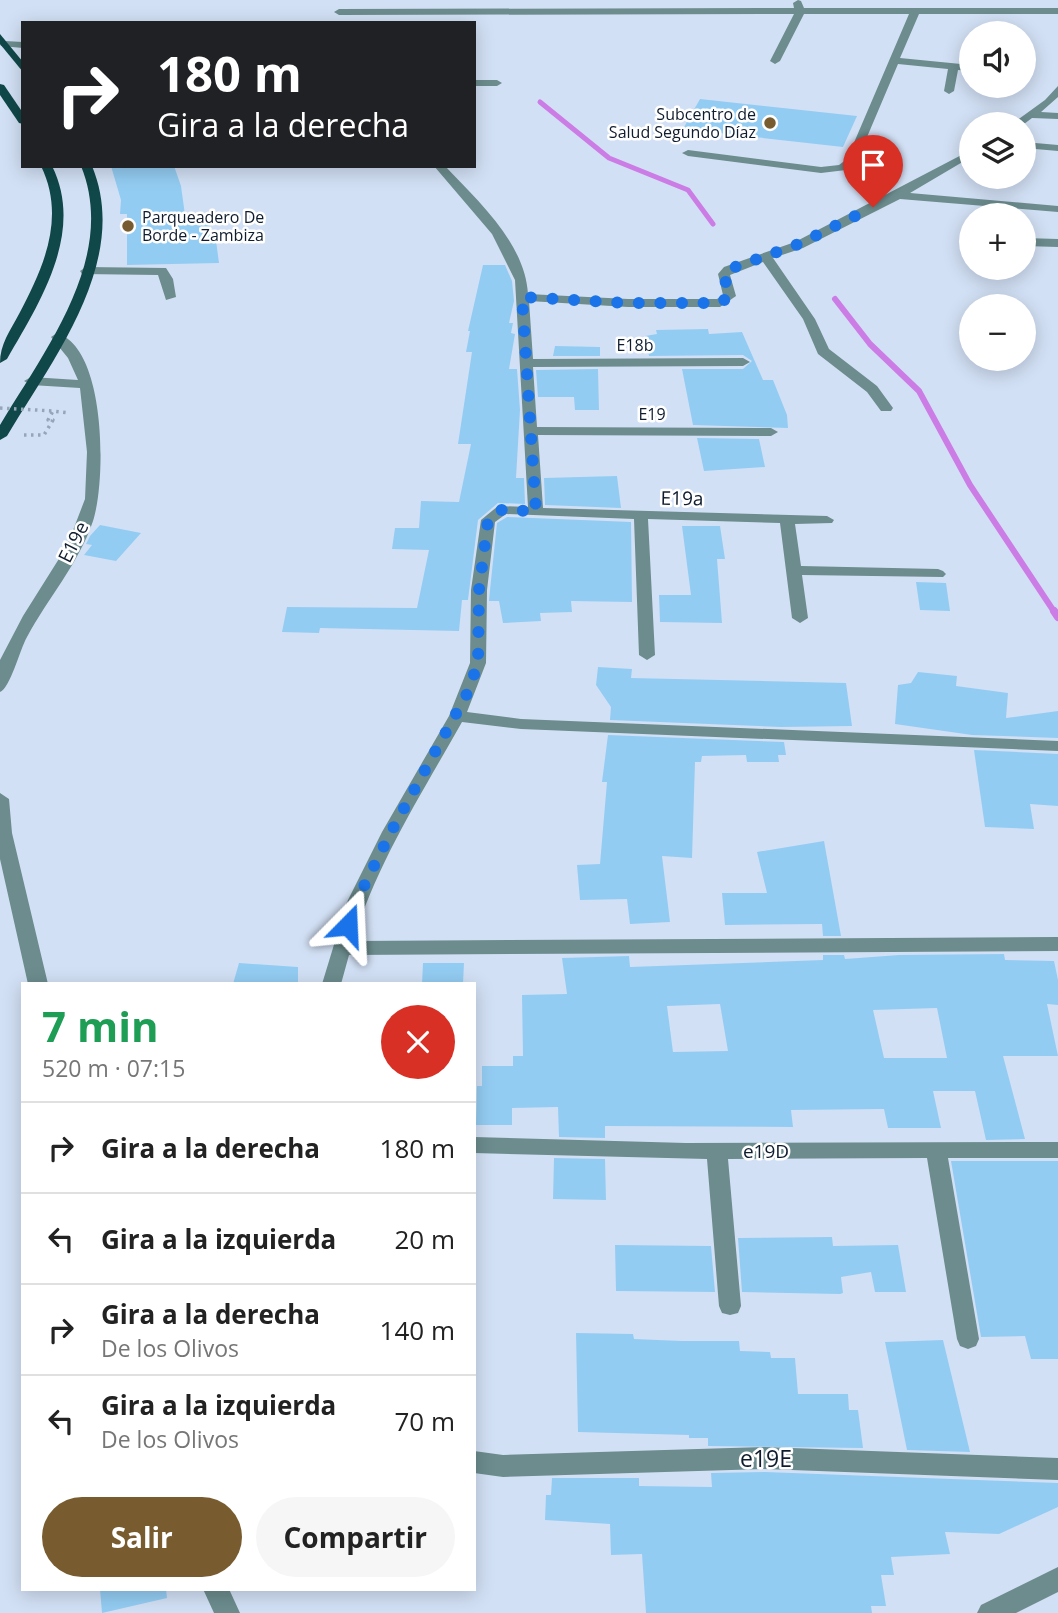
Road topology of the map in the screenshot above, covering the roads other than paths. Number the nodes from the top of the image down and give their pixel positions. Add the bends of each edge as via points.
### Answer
1 (329, 0) edge
2 (576, 0) edge
3 (678, 0) edge
4 (797, 0) edge
5 (924, 0) edge
6 (579, 11) junction
7 (681, 11) junction
8 (1058, 11) edge
9 (800, 12) junction
10 (915, 12) junction
11 (929, 12) junction
12 (339, 17) edge
13 (3, 41) edge
14 (21, 45) edge
15 (775, 61) dead end
16 (896, 61) junction
17 (21, 66) edge
18 (954, 66) junction
19 (959, 67) edge
20 (476, 83) edge
21 (497, 83) dead end
22 (0, 88) edge
23 (1058, 89) edge
24 (949, 91) dead end
25 (1034, 112) edge
26 (1036, 116) edge
27 (1058, 116) edge
28 (21, 118) edge
29 (1036, 146) edge
30 (1058, 148) edge
31 (688, 153) dead end
32 (959, 160) edge
33 (47, 168) edge
34 (87, 168) edge
35 (441, 168) edge
36 (898, 195) junction
37 (1058, 209) edge
38 (1036, 242) edge
39 (1058, 243) edge
40 (765, 255) junction
41 (86, 271) junction
42 (170, 297) dead end
43 (522, 297) junction
44 (57, 337) junction
45 (0, 359) edge
46 (743, 362) dead end
47 (528, 363) junction
48 (31, 382) junction
49 (87, 384) junction
50 (886, 408) dead end
51 (533, 431) junction
52 (771, 432) dead end
53 (0, 436) edge
54 (536, 512) junction
55 (641, 517) junction
56 (787, 520) junction
57 (827, 520) dead end
58 (794, 570) junction
59 (938, 574) dead end
60 (800, 618) dead end
61 (647, 655) dead end
62 (0, 687) edge
63 (457, 716) junction
64 (1058, 746) edge
65 (0, 799) edge
66 (1058, 944) edge
67 (341, 948) junction
68 (38, 982) edge
69 (332, 982) edge
70 (476, 1145) edge
71 (936, 1150) junction
72 (1058, 1150) edge
73 (717, 1152) junction
74 (730, 1306) dead end
75 (968, 1339) dead end
76 (476, 1462) edge
77 (1058, 1469) edge
78 (1058, 1579) edge
79 (217, 1591) edge
80 (227, 1613) edge
81 (990, 1613) edge

1 - 12 street
2 - 6 street
3 - 7 street
4 - 9 street
5 - 11 street
6 - 7 street
6 - 12 street
7 - 9 street
8 - 11 street
9 - 10 street
9 - 15 street
10 - 11 street
10 - 16 street
13 - 14 street
13 - 17 main road
16 - 18 street
16 - 31 street via 852,161 842,167 821,170
18 - 19 street
18 - 24 street
20 - 21 street
22 - 28 main road
23 - 25 street
26 - 27 street
29 - 30 street
32 - 36 street
33 - 45 main road via 57,192 58,228 49,263
34 - 41 main road via 98,217
35 - 43 street via 506,246
36 - 37 street
36 - 40 street via 799,244
38 - 39 street
40 - 43 street via 727,270 730,296 720,303
40 - 50 street via 809,319 823,351 872,389
41 - 42 street via 162,271
41 - 44 main road
43 - 47 street
44 - 48 main road
44 - 49 street, E19e via 76,357
46 - 47 street, E18b
47 - 51 street
48 - 49 street
48 - 53 main road
49 - 62 street, E19e via 94,446 92,500 79,534 11,653
51 - 52 street, E19
51 - 54 street
54 - 55 street, E19a
54 - 63 street, E19a via 503,509 488,520 479,590 478,663
55 - 56 street, E19a
55 - 61 street
56 - 57 street, E19a
56 - 58 street
58 - 59 street
58 - 60 street
63 - 64 street via 535,724
63 - 67 street, E19a via 373,867
65 - 68 street via 3,833
66 - 67 street
67 - 69 street, E19a
70 - 73 street, e19D
71 - 72 street, e19D
71 - 73 street, e19D
71 - 75 street
73 - 74 street
76 - 77 street, e19E via 503,1466 765,1458
78 - 81 street
79 - 80 street

